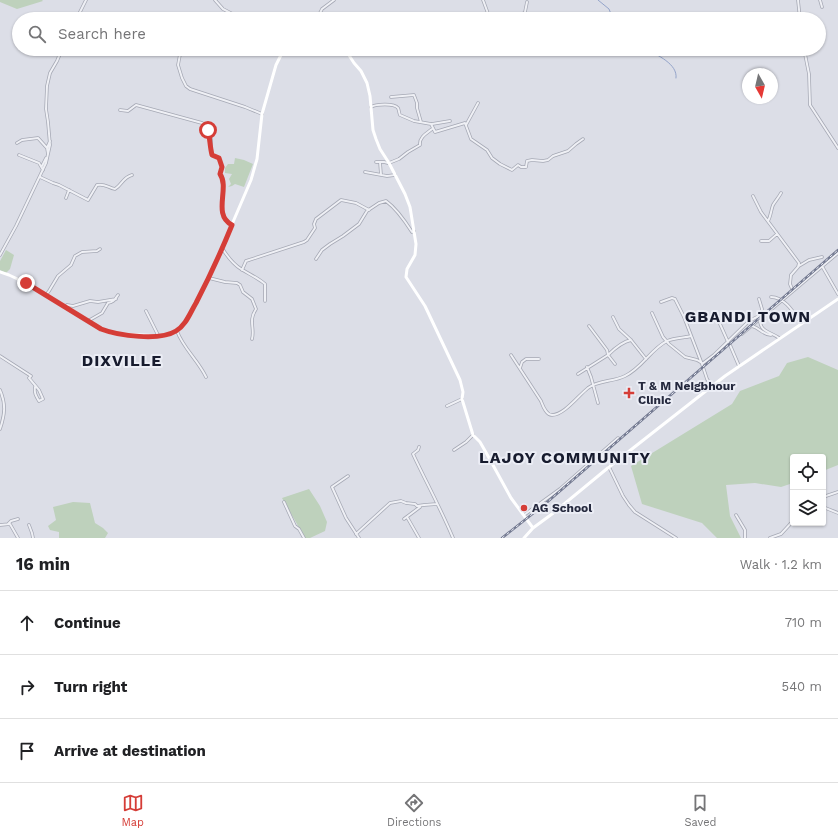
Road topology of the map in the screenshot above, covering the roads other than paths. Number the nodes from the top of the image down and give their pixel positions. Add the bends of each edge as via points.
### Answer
1 (86, 0) edge
2 (215, 0) edge
3 (334, 0) edge
4 (483, 0) edge
5 (798, 0) edge
6 (820, 0) edge
7 (528, 2) dead end
8 (822, 7) dead end
9 (80, 12) edge
10 (229, 12) edge
11 (321, 12) edge
12 (487, 12) edge
13 (524, 12) edge
14 (799, 12) edge
15 (58, 56) edge
16 (180, 56) edge
17 (280, 56) edge
18 (350, 56) edge
19 (805, 56) edge
20 (391, 97) dead end
21 (478, 104) dead end
22 (371, 107) junction
23 (120, 110) dead end
24 (262, 114) junction
25 (450, 121) dead end
26 (421, 122) junction
27 (431, 124) junction
28 (466, 125) junction
29 (432, 129) junction
30 (50, 140) junction
31 (583, 140) dead end
32 (17, 143) dead end
33 (47, 148) junction
34 (838, 148) edge
35 (18, 155) dead end
36 (48, 155) junction
37 (376, 162) dead end
38 (380, 162) junction
39 (390, 164) junction
40 (43, 168) junction
41 (365, 172) dead end
42 (132, 174) dead end
43 (380, 175) junction
44 (395, 175) junction
45 (40, 177) junction
46 (69, 190) junction
47 (780, 193) dead end
48 (753, 196) dead end
49 (66, 198) dead end
50 (369, 210) junction
51 (768, 221) junction
52 (232, 225) junction
53 (415, 231) junction
54 (777, 234) junction
55 (761, 241) dead end
56 (222, 248) junction
57 (100, 249) dead end
58 (838, 253) edge
59 (0, 255) edge
60 (822, 257) dead end
61 (316, 259) dead end
62 (822, 266) junction
63 (798, 267) junction
64 (242, 270) junction
65 (0, 272) edge
66 (209, 278) junction
67 (793, 291) junction
68 (118, 294) dead end
69 (838, 294) edge
70 (46, 295) junction
71 (772, 297) dead end
72 (838, 298) edge
73 (116, 299) junction
74 (759, 299) dead end
75 (265, 301) dead end
76 (781, 301) junction
77 (661, 302) dead end
78 (67, 305) dead end
79 (146, 311) dead end
80 (652, 313) dead end
81 (761, 315) junction
82 (718, 316) dead end
83 (613, 317) dead end
84 (760, 318) junction
85 (88, 321) junction
86 (801, 323) junction
87 (589, 326) dead end
88 (752, 326) junction
89 (177, 331) junction
90 (742, 334) dead end
91 (774, 335) junction
92 (159, 336) junction
93 (691, 336) junction
94 (780, 337) junction
95 (252, 339) dead end
96 (632, 340) junction
97 (667, 341) junction
98 (728, 342) junction
99 (730, 345) dead end
100 (511, 355) dead end
101 (608, 355) junction
102 (0, 356) edge
103 (540, 359) dead end
104 (646, 359) junction
105 (616, 364) dead end
106 (702, 364) junction
107 (739, 366) junction
108 (587, 367) junction
109 (520, 369) junction
110 (578, 374) dead end
111 (206, 377) dead end
112 (593, 385) junction
113 (712, 386) junction
114 (35, 387) junction
115 (0, 390) edge
116 (462, 399) junction
117 (598, 403) dead end
118 (447, 406) dead end
119 (0, 429) edge
120 (473, 435) junction
121 (618, 438) dead end
122 (419, 447) dead end
123 (454, 450) dead end
124 (609, 467) junction
125 (348, 476) dead end
126 (838, 492) edge
127 (826, 496) edge
128 (284, 502) dead end
129 (437, 504) junction
130 (424, 505) junction
131 (826, 508) edge
132 (838, 513) edge
133 (736, 515) dead end
134 (523, 516) junction
135 (407, 517) junction
136 (18, 519) dead end
137 (404, 519) dead end
138 (8, 524) junction
139 (0, 525) edge
140 (29, 525) dead end
141 (790, 525) edge
142 (533, 528) junction
143 (356, 534) junction
144 (18, 538) edge
145 (33, 538) edge
146 (304, 538) edge
147 (359, 538) edge
148 (419, 538) edge
149 (453, 538) edge
150 (524, 538) edge
151 (676, 538) edge
152 (745, 538) edge
153 (770, 538) edge

1 - 9 street
2 - 10 street
3 - 11 street
4 - 12 street
5 - 14 street
6 - 8 street
7 - 13 street
15 - 30 street via 47,86 46,110
16 - 24 street via 178,65 182,78 190,89
17 - 24 main road
18 - 22 main road via 367,83
19 - 34 street via 810,105
20 - 26 street via 414,95
21 - 28 street
22 - 26 street via 379,104 395,106 400,115
22 - 39 main road via 376,139
23 - 52 street via 125,112 136,105 204,124 211,139 212,155 219,158 222,167 222,213
24 - 52 main road via 254,171
25 - 27 street
26 - 27 street
27 - 29 street
28 - 29 street via 465,123 435,132
28 - 31 street via 471,138 487,150 492,158 512,170 518,165 526,167 527,161 543,161 568,152
29 - 39 street via 423,136 420,145
30 - 33 street
30 - 36 street
32 - 33 street via 38,138
33 - 36 street
35 - 40 street via 39,163
36 - 40 street
37 - 38 street
38 - 39 street
38 - 43 street
39 - 44 main road
40 - 45 street
41 - 43 street
42 - 46 street via 115,189 103,184 97,185 88,200
43 - 44 street
44 - 53 main road via 405,194
45 - 46 street
45 - 59 street
46 - 49 street
47 - 51 street
48 - 51 street
50 - 53 street via 379,202 386,201 412,232
50 - 61 street via 359,224 322,250
50 - 64 street via 356,203 341,200 316,219 315,228 307,240 246,261
51 - 54 street
52 - 56 main road
53 - 116 main road via 416,250 406,277 425,306 460,380
54 - 55 street via 769,241
54 - 63 street via 797,259
56 - 64 street via 230,260
56 - 66 main road
57 - 70 street via 75,256 71,265 58,276
58 - 62 street
60 - 63 street via 809,260
62 - 67 street
62 - 69 street
63 - 67 street via 791,275 790,284
64 - 75 street via 265,284
65 - 70 main road via 15,277
66 - 89 main road via 186,321
66 - 95 street via 237,283 252,299 256,309 252,316
67 - 76 street
68 - 73 street
70 - 85 main road
71 - 76 street
72 - 86 main road
73 - 78 street
73 - 85 street via 108,303 97,317
74 - 81 street
76 - 84 street
76 - 86 street via 788,304
77 - 93 street via 675,299
79 - 92 street
80 - 97 street
81 - 84 street
81 - 98 street via 748,321
82 - 98 street
83 - 96 street via 619,329
84 - 88 street
84 - 91 street via 765,331
85 - 92 main road via 111,333
86 - 94 main road
87 - 101 street
88 - 90 street
88 - 91 street via 765,334
89 - 92 main road
89 - 111 street via 184,346
91 - 94 street
93 - 97 street
93 - 106 street
94 - 107 main road
96 - 101 street via 615,348
96 - 104 street
97 - 104 street
97 - 106 street via 684,357
98 - 106 street
99 - 107 street
100 - 109 street
101 - 105 street
101 - 108 street
102 - 114 street via 29,374
103 - 109 street via 526,359
104 - 112 street via 627,375
106 - 113 street via 706,379
107 - 113 main road
108 - 110 street
108 - 112 street
109 - 112 street via 550,415 565,409
112 - 117 street
113 - 124 main road
114 - 114 street via 34,392 39,401 43,399
115 - 119 street via 5,411
116 - 118 street
116 - 120 main road
120 - 123 street
120 - 134 main road via 480,442
121 - 134 street via 560,489
122 - 129 street via 413,454
124 - 142 main road
124 - 151 street via 623,496 635,512
125 - 143 street via 332,487
126 - 127 street
128 - 146 street via 295,526
129 - 130 street
129 - 149 street
130 - 135 street
130 - 143 street via 417,506 401,501 390,503
131 - 132 street
133 - 152 street via 745,530
134 - 142 main road
135 - 137 street
135 - 148 street
136 - 138 street
138 - 139 street
138 - 144 street via 12,526
140 - 145 street
141 - 153 street via 782,534
142 - 150 main road
143 - 147 street

